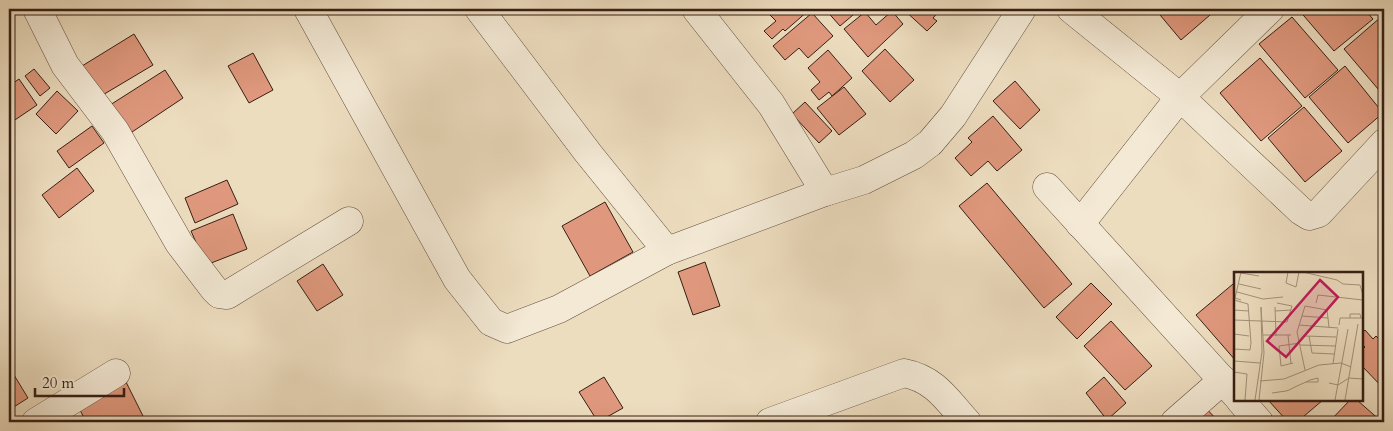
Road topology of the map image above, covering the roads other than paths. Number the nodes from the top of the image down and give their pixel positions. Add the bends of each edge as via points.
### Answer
1 (37, 9) edge
2 (308, 9) edge
3 (479, 9) edge
4 (696, 9) edge
5 (1022, 9) edge
6 (1071, 9) edge
7 (1270, 9) edge
8 (1180, 97) junction
9 (1384, 143) edge
10 (1047, 187) dead end
11 (825, 192) junction
12 (349, 221) dead end
13 (1080, 224) junction
14 (667, 251) junction
15 (116, 373) dead end
16 (1233, 392) edge
17 (1241, 401) edge
18 (36, 422) edge
19 (770, 422) edge
20 (967, 422) edge
21 (1176, 422) edge
22 (1259, 422) edge

1 - 12 street via 65,65 115,131 179,242 205,280 219,294 227,295
2 - 14 street via 456,279 491,322 507,329 559,309
3 - 14 street
4 - 11 street via 770,104
5 - 11 street via 953,116 930,143 914,155 864,180
6 - 8 street
7 - 8 street
8 - 9 street via 1309,216 1319,213
8 - 13 street
10 - 13 street
11 - 14 street
13 - 16 street
15 - 18 street
16 - 21 street
17 - 22 street
19 - 20 street via 904,373 932,383

